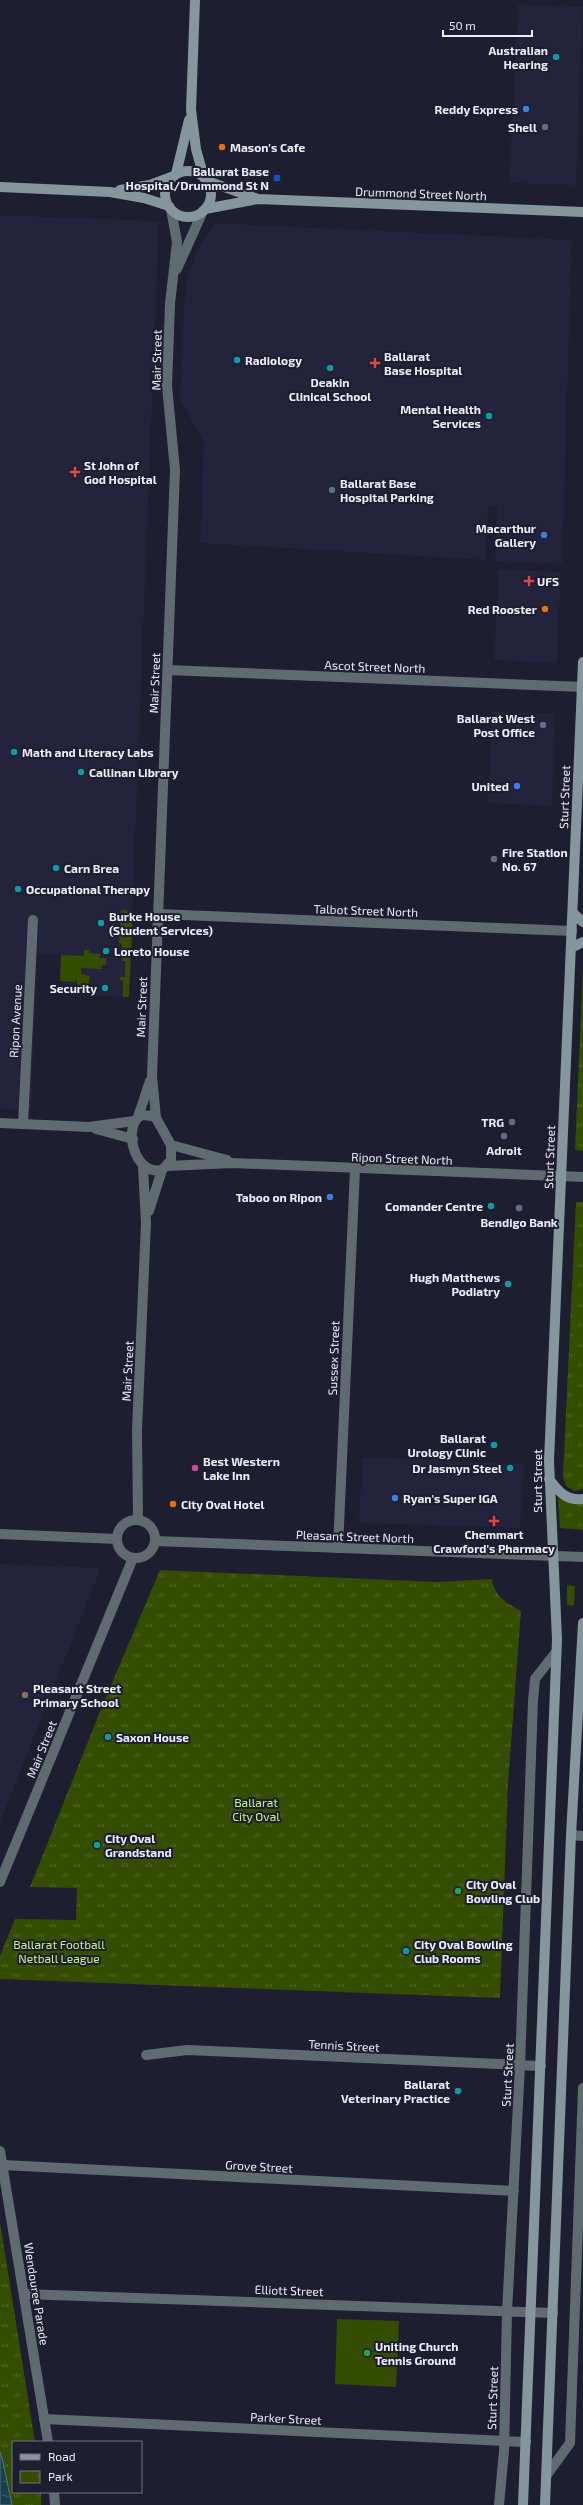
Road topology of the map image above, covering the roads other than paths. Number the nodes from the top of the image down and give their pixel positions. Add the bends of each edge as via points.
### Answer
1 (195, 0) edge
2 (191, 110) junction
3 (174, 175) junction
4 (205, 180) junction
5 (0, 187) edge
6 (110, 192) junction
7 (258, 199) junction
8 (170, 208) junction
9 (204, 210) junction
10 (583, 212) edge
11 (172, 291) junction
12 (583, 662) edge
13 (168, 670) junction
14 (582, 687) edge
15 (573, 913) junction
16 (158, 914) junction
17 (33, 920) dead end
18 (583, 922) edge
19 (572, 931) junction
20 (583, 942) edge
21 (571, 948) junction
22 (152, 1076) junction
23 (156, 1118) junction
24 (136, 1119) junction
25 (0, 1123) edge
26 (23, 1124) junction
27 (88, 1127) junction
28 (133, 1139) junction
29 (171, 1146) junction
30 (242, 1164) junction
31 (143, 1167) junction
32 (164, 1168) junction
33 (355, 1169) junction
34 (561, 1177) junction
35 (583, 1177) edge
36 (146, 1223) junction
37 (549, 1479) junction
38 (583, 1499) edge
39 (138, 1519) junction
40 (0, 1534) edge
41 (117, 1539) junction
42 (155, 1541) junction
43 (338, 1548) junction
44 (553, 1556) junction
45 (583, 1557) edge
46 (133, 1558) junction
47 (583, 1623) edge
48 (556, 1652) junction
49 (581, 1684) edge
50 (572, 1835) junction
51 (583, 1836) edge
52 (0, 1882) edge
53 (146, 2055) dead end
54 (520, 2066) junction
55 (541, 2066) junction
56 (583, 2088) edge
57 (0, 2151) edge
58 (3, 2166) junction
59 (514, 2190) junction
60 (24, 2294) junction
61 (507, 2312) junction
62 (531, 2312) junction
63 (553, 2313) junction
64 (44, 2419) junction
65 (48, 2441) edge
66 (504, 2441) junction
67 (526, 2442) junction
68 (546, 2476) junction
69 (54, 2493) edge
70 (55, 2505) edge
71 (499, 2505) edge
72 (523, 2505) edge
73 (545, 2505) edge

1 - 2 main road
2 - 3 main road
2 - 4 main road via 196,149
3 - 4 main road, Drummond Street North via 190,171
3 - 6 main road, Drummond Street North via 150,185
3 - 8 main road via 165,190
4 - 7 main road, Drummond Street North
4 - 9 main road via 210,195
5 - 6 main road, Drummond Street North
6 - 8 main road, Drummond Street North via 126,194
7 - 9 main road, Drummond Street North
7 - 10 main road, Drummond Street North
8 - 9 main road, Drummond Street North via 187,216
8 - 11 street, Mair Street via 176,242
9 - 11 street, Mair Street via 176,272
11 - 13 street, Mair Street via 168,386 175,470
12 - 14 main road, Sturt Street
13 - 14 street, Ascot Street North
13 - 16 street, Mair Street
14 - 15 main road, Sturt Street
15 - 18 main road
15 - 19 main road, Sturt Street
16 - 19 street, Talbot Street North
16 - 22 street, Mair Street
17 - 26 street, Ripon Avenue
19 - 21 main road, Sturt Street
20 - 21 main road
21 - 34 main road, Sturt Street
22 - 23 street, Mair Street
22 - 24 street, Mair Street
23 - 24 street via 148,1115
23 - 29 street
24 - 27 street
24 - 28 street via 132,1127
25 - 26 street
26 - 27 street
27 - 28 street
28 - 31 street via 136,1155
29 - 30 street, Ripon Street North
29 - 32 street via 171,1160
30 - 32 street, Ripon Street North
30 - 33 street, Ripon Street North
31 - 32 street via 155,1171
31 - 36 street, Mair Street
32 - 36 street, Mair Street
33 - 34 street, Ripon Street North
33 - 43 street, Sussex Street
34 - 35 street, Ripon Street North
34 - 37 main road, Sturt Street
36 - 39 street, Mair Street via 137,1430
37 - 38 main road via 560,1494 570,1499
37 - 44 main road, Sturt Street
39 - 41 street via 124,1524 118,1532
39 - 42 street via 150,1525 155,1534
40 - 41 street
41 - 46 street via 122,1552
42 - 43 street, Pleasant Street North
42 - 46 street via 148,1554
43 - 44 street, Pleasant Street North
44 - 45 street, Pleasant Street North
44 - 48 main road, Sturt Street
46 - 52 street, Mair Street
47 - 49 main road
48 - 54 street, Sturt Street via 536,1678 533,1702
48 - 55 main road, Sturt Street
49 - 50 main road
50 - 51 street
50 - 63 main road
53 - 54 street, Tennis Street via 187,2050
54 - 55 street, Tennis Street
54 - 59 street, Sturt Street
55 - 62 main road, Sturt Street
56 - 68 street via 570,2443
57 - 58 street, Wendouree Parade
58 - 59 street, Grove Street
58 - 60 street, Wendouree Parade
59 - 61 street, Sturt Street
60 - 61 street, Elliott Street
60 - 64 street, Wendouree Parade
61 - 62 street, Elliott Street
61 - 66 street, Sturt Street
62 - 63 street, Elliott Street
62 - 67 main road, Sturt Street
63 - 68 main road
64 - 65 street, Wendouree Parade
64 - 66 street, Parker Street
66 - 67 street, Parker Street
66 - 71 street, Sturt Street
67 - 72 main road, Sturt Street
68 - 73 main road
69 - 70 street

